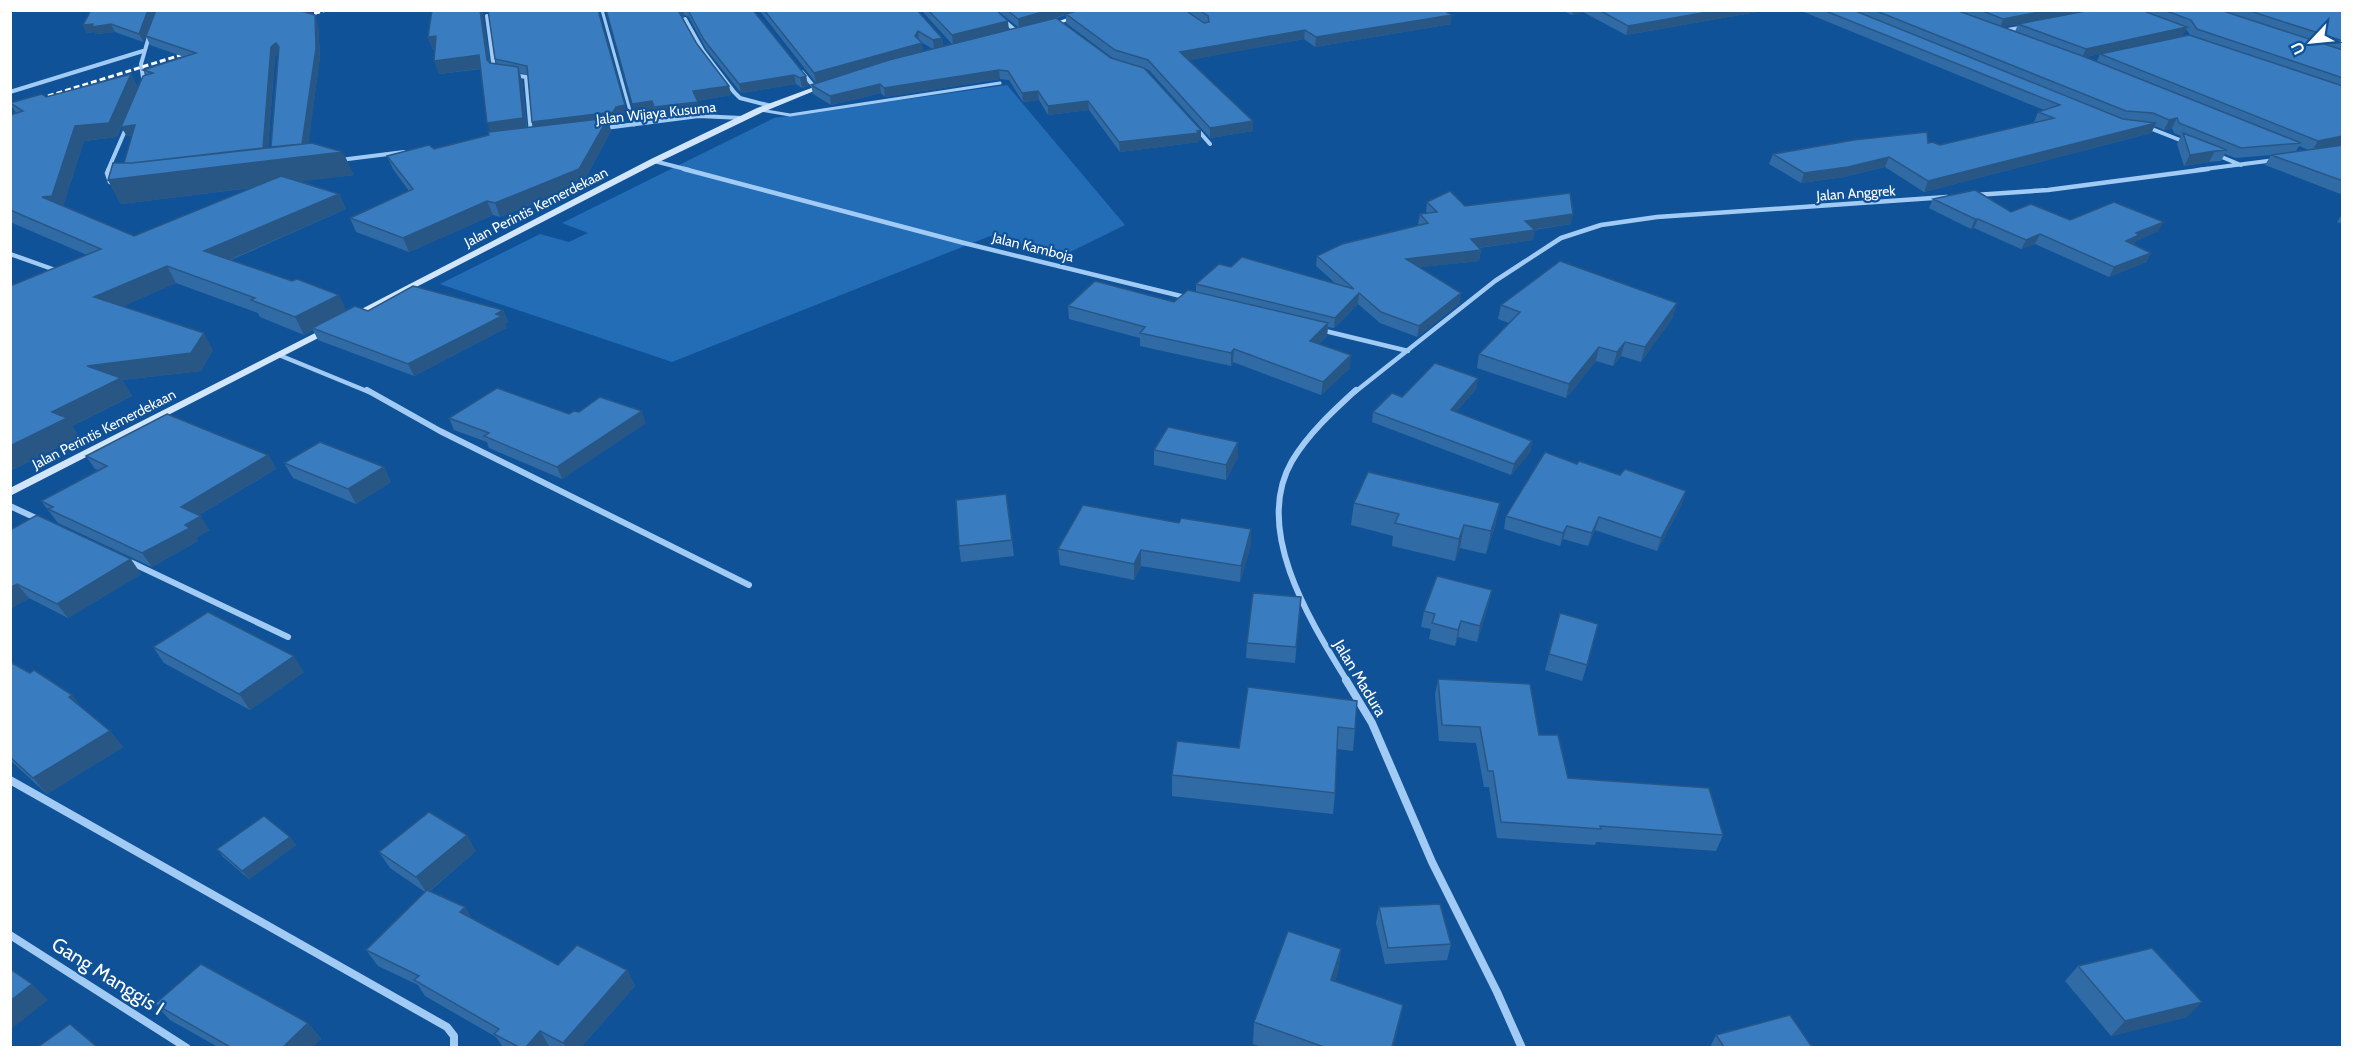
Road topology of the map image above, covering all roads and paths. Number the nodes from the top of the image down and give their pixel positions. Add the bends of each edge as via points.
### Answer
1 (603, 10) edge
2 (992, 10) edge
3 (1101, 10) edge
4 (1082, 13) edge
5 (487, 16) edge
6 (685, 19) edge
7 (1059, 23) junction
8 (2033, 25) edge
9 (1039, 28) edge
10 (1068, 29) edge
11 (1029, 30) edge
12 (151, 31) edge
13 (1018, 33) junction
14 (1007, 36) edge
15 (2009, 36) edge
16 (143, 51) junction
17 (801, 71) edge
18 (497, 74) edge
19 (504, 75) edge
20 (835, 82) edge
21 (1000, 83) edge
22 (815, 88) junction
23 (10, 92) edge
24 (140, 94) edge
25 (772, 106) junction
26 (760, 110) junction
27 (742, 118) junction
28 (127, 125) edge
29 (634, 125) junction
30 (2141, 126) edge
31 (1195, 127) edge
32 (600, 129) edge
33 (521, 139) edge
34 (1210, 144) dead end
35 (2190, 144) edge
36 (412, 152) edge
37 (2210, 152) edge
38 (2276, 160) edge
39 (330, 161) edge
40 (654, 161) junction
41 (2241, 165) junction
42 (123, 182) edge
43 (1953, 196) edge
44 (1965, 196) edge
45 (10, 254) edge
46 (59, 272) edge
47 (1192, 298) edge
48 (1317, 329) edge
49 (1408, 351) junction
50 (279, 355) junction
51 (10, 493) edge
52 (10, 506) edge
53 (42, 521) edge
54 (117, 556) edge
55 (750, 585) dead end
56 (288, 636) dead end
57 (10, 780) edge
58 (10, 935) edge
59 (187, 1047) edge
60 (454, 1047) edge
61 (1522, 1047) edge

1 - 29 lane
2 - 13 street
3 - 4 street
4 - 7 street
5 - 18 street
6 - 25 street via 703,51 740,98
7 - 9 street
7 - 10 street
8 - 15 street via 1999,32
11 - 13 street
12 - 16 street
13 - 14 street
16 - 23 street
16 - 24 street via 139,68 144,84
17 - 22 street
19 - 33 street via 526,77 532,137
20 - 22 street, Jalan Perintis Kemerdekaan
21 - 26 lane via 790,115
22 - 25 street, Jalan Perintis Kemerdekaan
25 - 26 street, Jalan Perintis Kemerdekaan
26 - 27 street, Jalan Perintis Kemerdekaan
27 - 29 street, Jalan Wijaya Kusuma via 699,116
27 - 40 street, Jalan Perintis Kemerdekaan
28 - 42 street via 107,173 110,182
29 - 32 street, Jalan Wijaya Kusuma
30 - 35 street
31 - 34 street
36 - 39 street
37 - 41 street
38 - 41 street
40 - 47 street, Jalan Kamboja
40 - 50 street, Jalan Perintis Kemerdekaan
41 - 44 street via 2048,190
43 - 49 street, Jalan Anggrek via 1657,217 1601,225 1547,245
45 - 46 street
48 - 49 street
49 - 61 street, Jalan Madura via 1360,387 1307,440 1292,461 1280,490 1278,527 1292,578 1318,634 1372,723 1432,862
50 - 51 street, Jalan Perintis Kemerdekaan
50 - 55 street via 359,386 440,431
52 - 53 street
54 - 56 street
57 - 60 street via 447,1027 454,1036
58 - 59 street, Gang Manggis I

